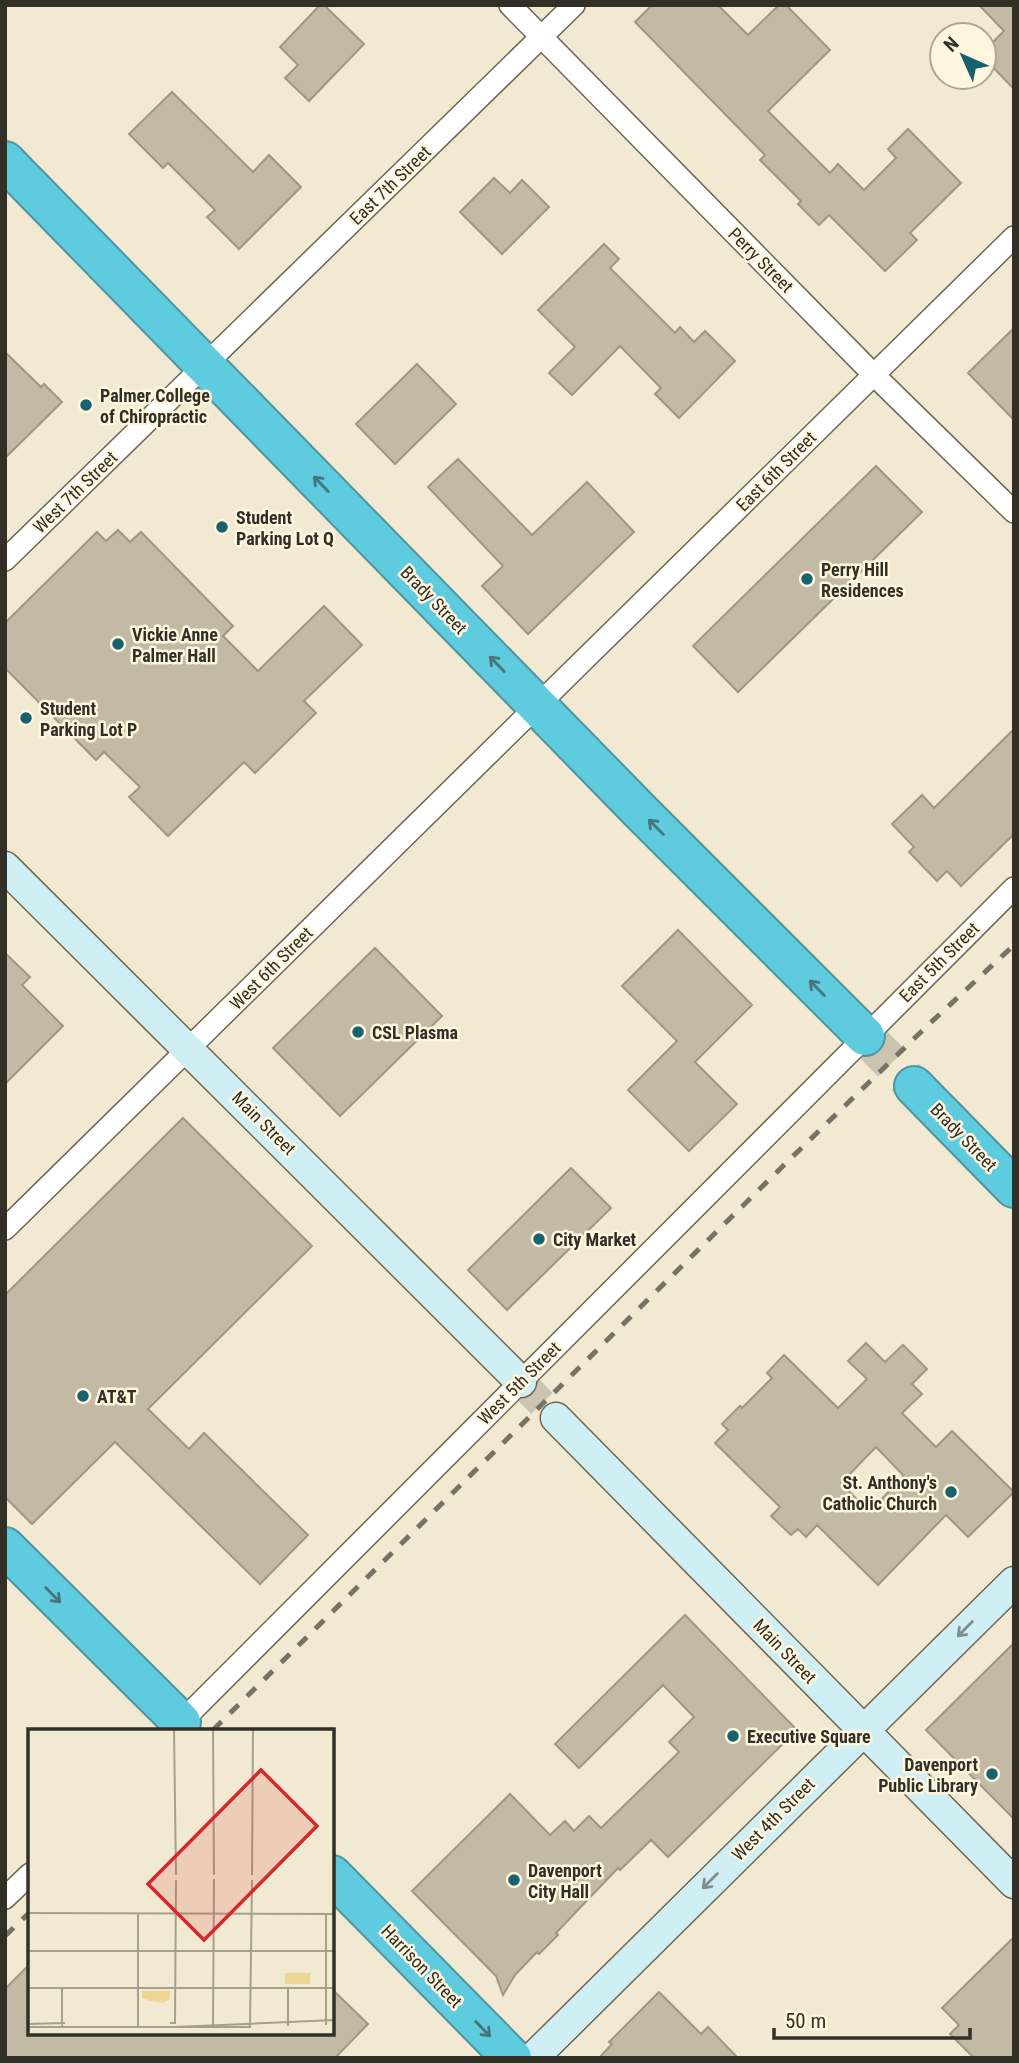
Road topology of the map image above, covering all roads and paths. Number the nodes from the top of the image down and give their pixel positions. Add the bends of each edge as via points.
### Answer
1 (510, 5) edge
2 (574, 5) edge
3 (541, 37) junction
4 (5, 162) edge
5 (1014, 237) edge
6 (205, 365) junction
7 (874, 375) junction
8 (1014, 512) edge
9 (5, 560) edge
10 (537, 706) junction
11 (5, 867) edge
12 (1014, 888) edge
13 (865, 1036) junction
14 (188, 1049) junction
15 (914, 1086) tunnel mouth
16 (1014, 1188) edge
17 (5, 1229) edge
18 (520, 1382) junction
19 (556, 1418) tunnel mouth
20 (5, 1547) edge
21 (1014, 1581) edge
22 (177, 1726) edge
23 (863, 1730) junction
24 (28, 1876) edge
25 (334, 1877) edge
26 (1014, 1883) edge
27 (5, 1898) edge
28 (512, 2058) edge
29 (533, 2058) edge

1 - 3 street, Perry Street
2 - 3 street, East 7th Street
3 - 6 street, East 7th Street
3 - 7 street, Perry Street
4 - 6 highway, Brady Street
5 - 7 street, East 6th Street
6 - 9 street, West 7th Street
10 -> 6 highway, Brady Street
7 - 8 street, Perry Street
7 - 10 street, East 6th Street
13 -> 10 highway, Brady Street
10 - 14 street, West 6th Street
11 - 14 street, Main Street
12 - 13 street, East 5th Street
13 - 18 street, West 5th Street
14 - 17 street, West 6th Street
14 - 18 street, Main Street
15 - 16 highway, Brady Street
18 - 22 street, West 5th Street
19 - 23 street, Main Street
20 -> 22 highway
21 -> 23 street, West 4th Street
23 - 26 street, Main Street
23 -> 29 street, West 4th Street
24 - 27 street
25 -> 28 highway, Harrison Street

